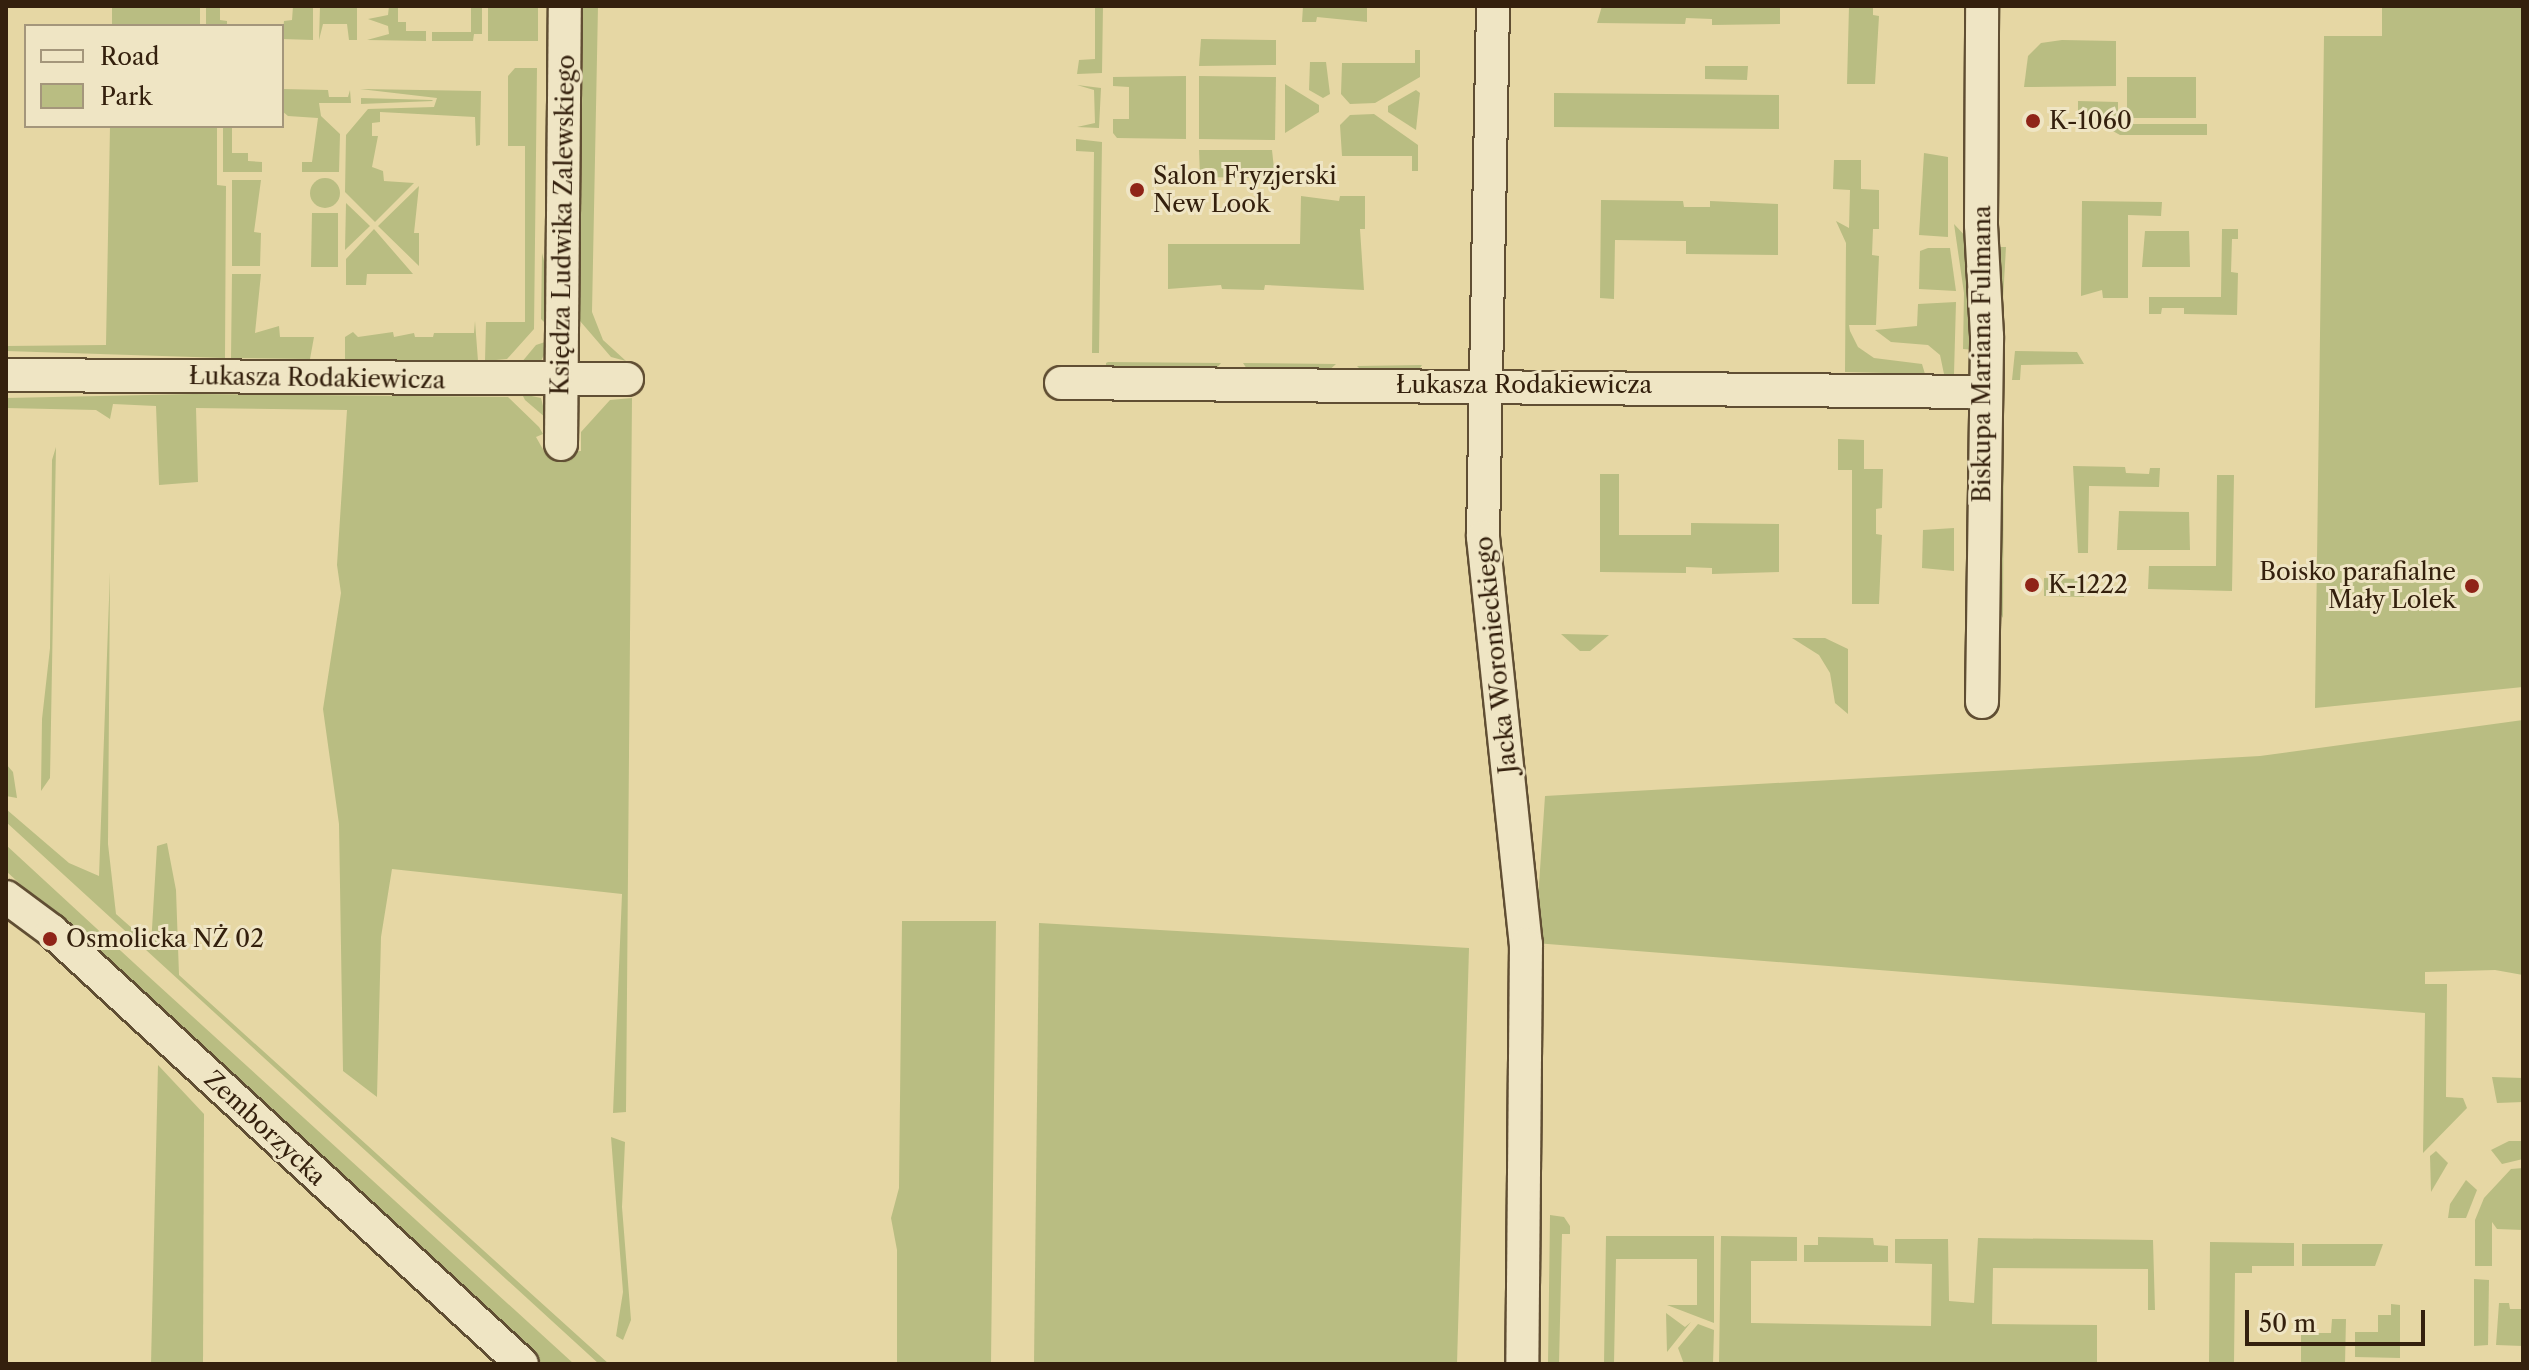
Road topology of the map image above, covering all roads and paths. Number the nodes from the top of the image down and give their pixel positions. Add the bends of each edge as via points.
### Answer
1 (565, 6) edge
2 (1493, 6) edge
3 (1982, 6) edge
4 (6, 375) edge
5 (561, 379) junction
6 (627, 379) dead end
7 (1061, 383) dead end
8 (1487, 384) junction
9 (1986, 392) junction
10 (561, 444) dead end
11 (1982, 702) dead end
12 (6, 897) edge
13 (522, 1364) edge
14 (1522, 1364) edge

1 - 5 street, Księdza Ludwika Zalewskiego
2 - 8 street, Jacka Woronieckiego
3 - 9 street, Biskupa Mariana Fulmana
4 - 5 street, Łukasza Rodakiewicza
5 - 6 street, Łukasza Rodakiewicza
5 - 10 street, Księdza Ludwika Zalewskiego
7 - 8 street, Łukasza Rodakiewicza
8 - 9 street, Łukasza Rodakiewicza
8 - 14 street, Jacka Woronieckiego via 1486,595 1526,944
9 - 11 street, Biskupa Mariana Fulmana
12 - 13 street, Zemborzycka via 59,938

